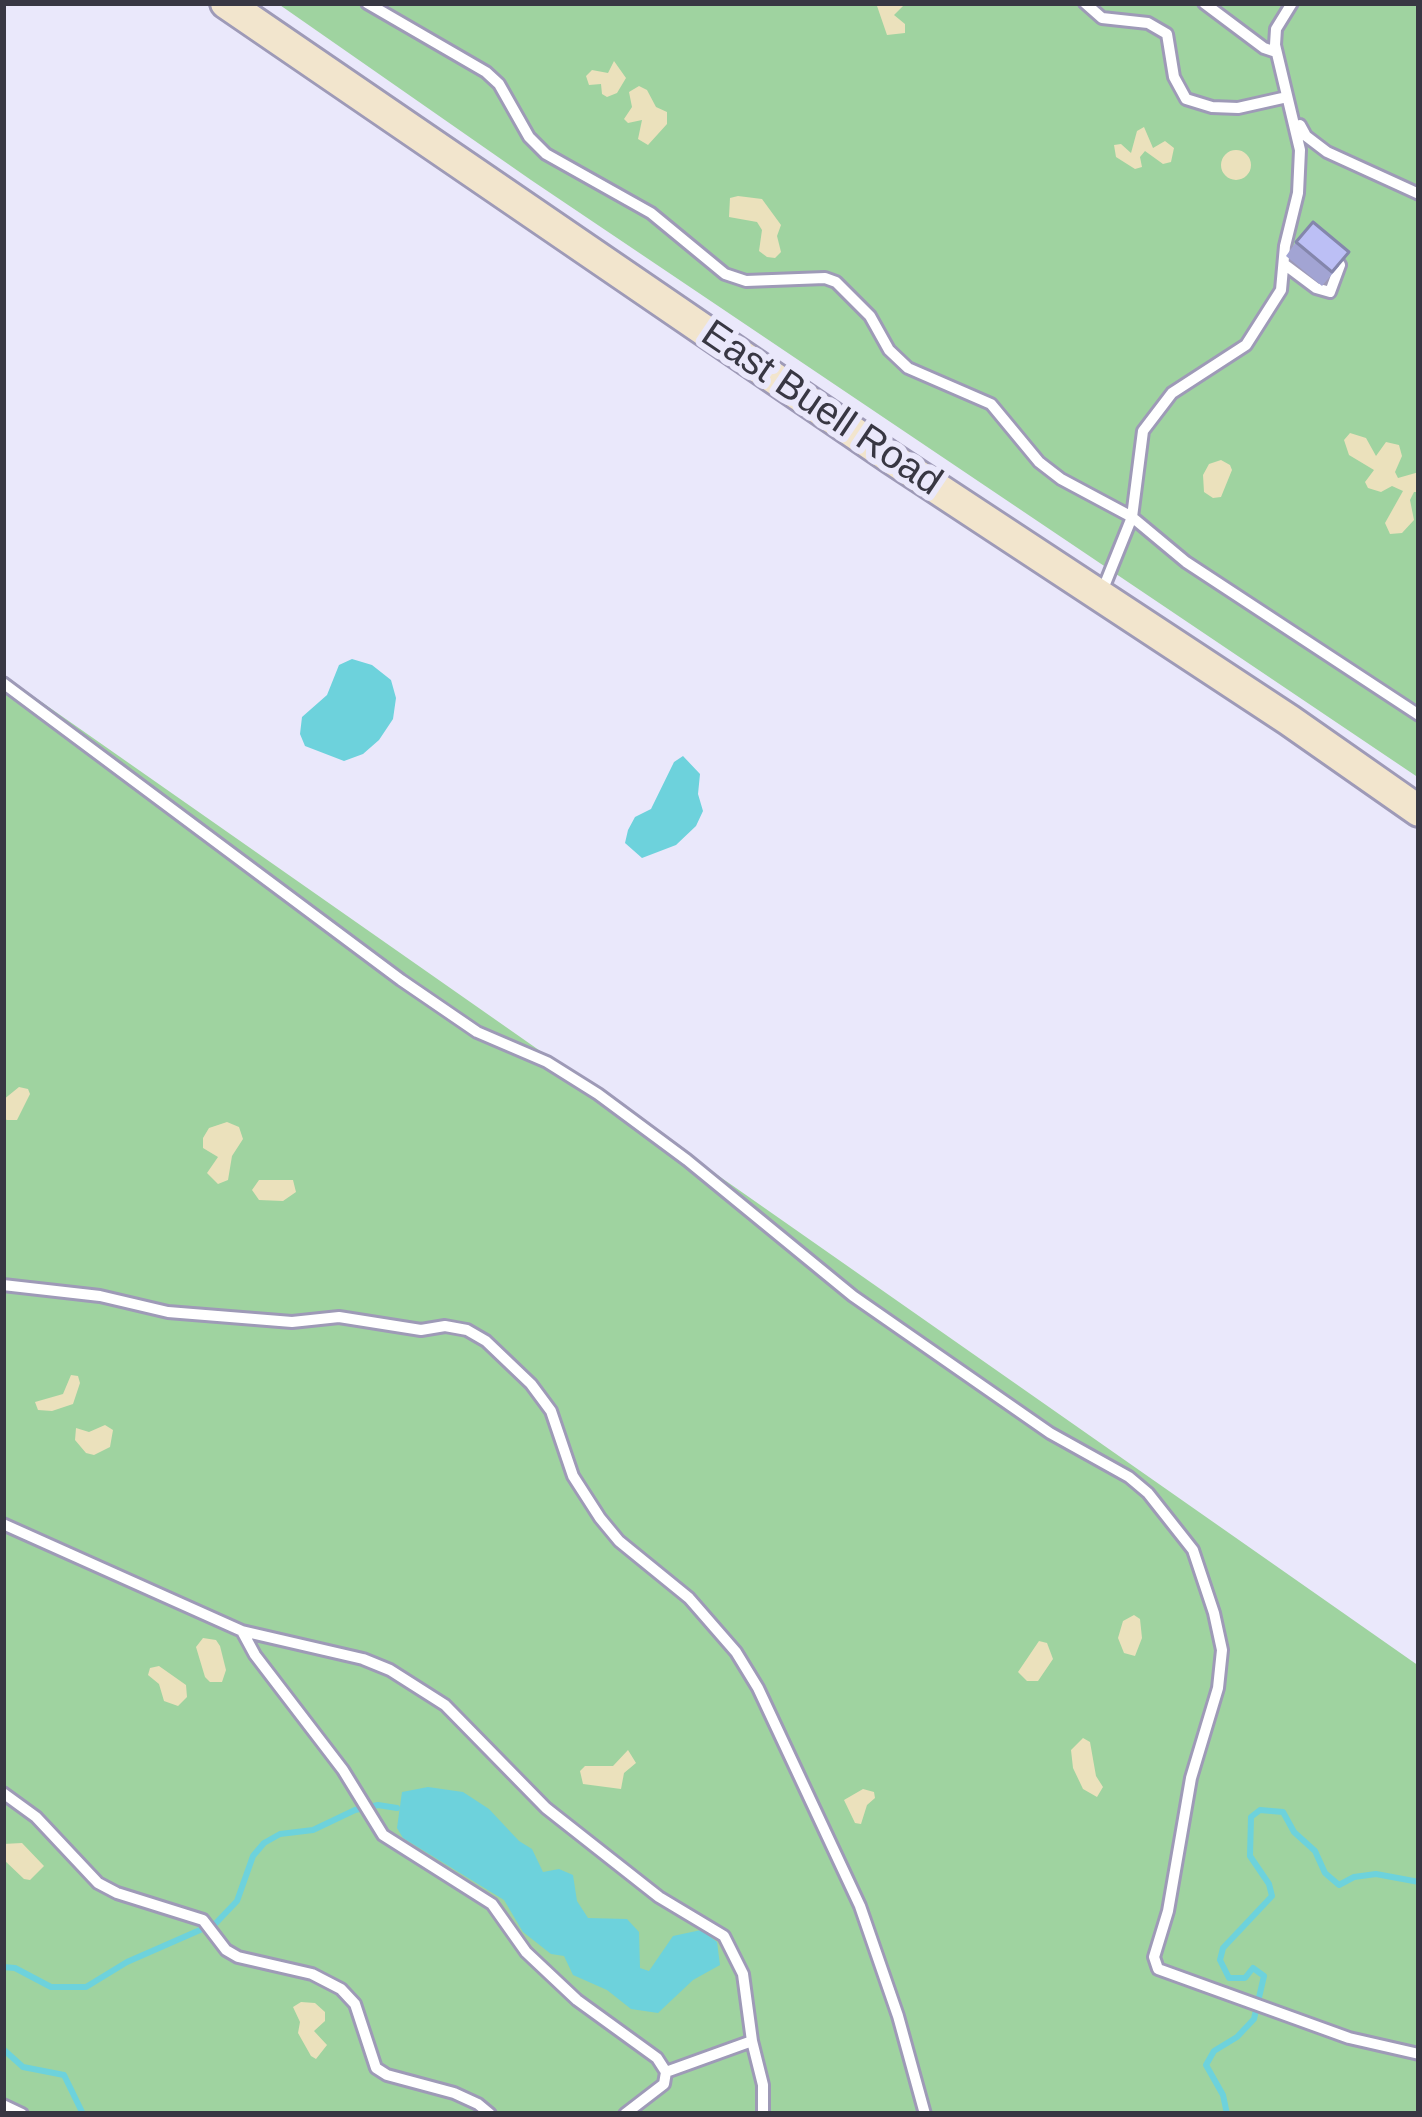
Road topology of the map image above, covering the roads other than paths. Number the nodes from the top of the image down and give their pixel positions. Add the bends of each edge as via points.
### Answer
1 (226, 3) edge
2 (367, 3) edge
3 (1085, 3) edge
4 (1204, 3) edge
5 (1292, 3) edge
6 (1276, 52) junction
7 (1287, 97) junction
8 (1295, 117) junction
9 (1419, 194) edge
10 (1315, 235) edge
11 (1284, 264) junction
12 (1132, 517) junction
13 (1100, 597) junction
14 (3, 683) edge
15 (1419, 715) edge
16 (1419, 811) edge
17 (3, 1285) edge
18 (3, 1524) edge
19 (242, 1631) junction
20 (3, 1793) edge
21 (752, 2042) junction
22 (1419, 2054) edge
23 (667, 2072) junction
24 (3, 2105) edge
25 (22, 2114) edge
26 (490, 2114) edge
27 (625, 2114) edge
28 (763, 2114) edge
29 (925, 2114) edge

1 - 13 street, East Buell Road
2 - 12 lane via 486,72 546,154 651,213 725,274 836,282 898,360 991,404 1048,470
3 - 7 lane via 1102,18 1148,23 1167,34 1186,98 1238,108
4 - 6 lane
5 - 6 lane via 1276,28
6 - 7 lane
7 - 8 lane
8 - 9 lane via 1327,152
8 - 11 lane via 1298,222
10 - 11 lane via 1340,265 1330,292
11 - 12 lane via 1281,290 1246,345 1172,393 1143,431
12 - 13 lane
12 - 15 lane via 1186,562
13 - 16 street, East Buell Road
14 - 22 lane via 401,980 477,1032 598,1094 839,1286 1148,1493 1193,1550 1222,1650 1154,1958 1158,1969 1349,2038
17 - 29 lane via 168,1312 446,1326 486,1341 551,1411 573,1476 600,1518 689,1598 758,1688 860,1906
18 - 19 lane
19 - 21 lane via 362,1659 445,1706 546,1808 659,1897 724,1936 743,1974
19 - 23 lane via 383,1835 492,1904 526,1952
20 - 26 lane via 98,1882 203,1920 238,1958 312,1974 341,1989 355,2004 376,2068 454,2093
21 - 23 lane
21 - 28 lane
23 - 27 lane via 664,2084
24 - 25 lane

